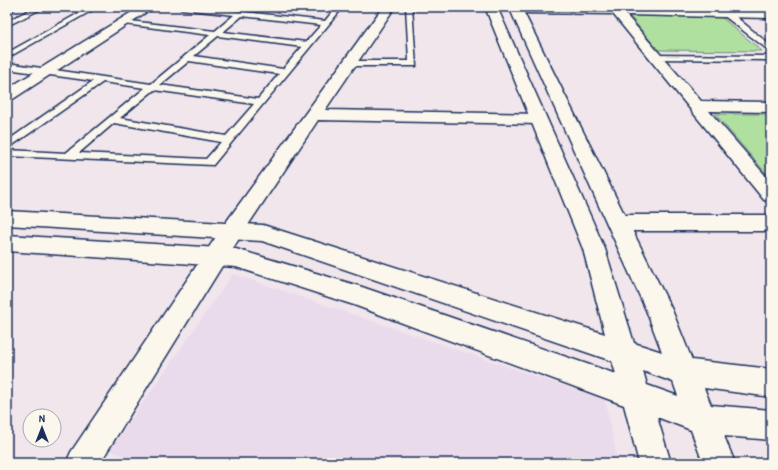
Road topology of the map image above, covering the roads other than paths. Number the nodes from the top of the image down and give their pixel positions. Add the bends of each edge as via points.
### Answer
1 (13, 7) edge
2 (42, 7) edge
3 (95, 7) edge
4 (148, 7) edge
5 (182, 7) edge
6 (340, 7) edge
7 (388, 7) edge
8 (409, 7) edge
9 (491, 7) edge
10 (515, 8) edge
11 (616, 11) junction
12 (7, 13) edge
13 (241, 13) junction
14 (726, 13) junction
15 (771, 14) edge
16 (124, 22) junction
17 (327, 23) junction
18 (7, 24) edge
19 (216, 34) junction
20 (308, 45) junction
21 (771, 50) edge
22 (7, 56) edge
23 (655, 57) junction
24 (187, 58) junction
25 (771, 58) edge
26 (348, 64) junction
27 (7, 66) edge
28 (45, 72) junction
29 (286, 72) junction
30 (100, 80) junction
31 (152, 87) junction
32 (7, 96) edge
33 (260, 102) junction
34 (697, 106) junction
35 (771, 107) edge
36 (313, 115) junction
37 (538, 118) junction
38 (112, 120) junction
39 (228, 140) junction
40 (7, 146) edge
41 (7, 153) edge
42 (69, 156) junction
43 (771, 196) edge
44 (7, 218) edge
45 (618, 223) junction
46 (771, 223) edge
47 (232, 231) junction
48 (7, 243) edge
49 (216, 256) junction
50 (624, 352) junction
51 (683, 372) junction
52 (771, 383) edge
53 (635, 394) junction
54 (702, 419) junction
55 (771, 425) edge
56 (82, 463) edge
57 (655, 463) edge
58 (719, 463) edge

1 - 12 lane
2 - 18 lane
3 - 22 lane
4 - 16 street
5 - 13 lane
6 - 17 lane
7 - 26 street
8 - 26 lane via 414,64
9 - 37 street
10 - 11 street
10 - 45 street
11 - 14 street
11 - 23 street
13 - 17 lane
13 - 19 lane
14 - 15 street
14 - 21 lane
16 - 19 lane
16 - 28 street
17 - 20 lane
19 - 20 lane
19 - 24 lane
20 - 29 lane
23 - 25 lane
23 - 34 street
24 - 29 lane
24 - 31 lane
26 - 36 street
27 - 28 lane
28 - 30 lane
28 - 32 street
29 - 33 lane
30 - 31 lane
30 - 40 lane
31 - 33 lane
31 - 38 lane
33 - 39 lane
34 - 35 street
34 - 43 street
36 - 37 street
36 - 47 street
37 - 50 street via 594,249
38 - 39 lane
38 - 42 lane
39 - 42 lane via 209,163
41 - 42 lane
44 - 47 street
45 - 46 street
45 - 51 street via 659,310
47 - 49 street
47 - 50 street via 263,233
48 - 49 street
49 - 53 street via 236,258 359,296
49 - 56 street
50 - 51 street
50 - 53 street
51 - 52 street
51 - 54 street
53 - 54 street
53 - 57 street
54 - 55 street
54 - 58 street

